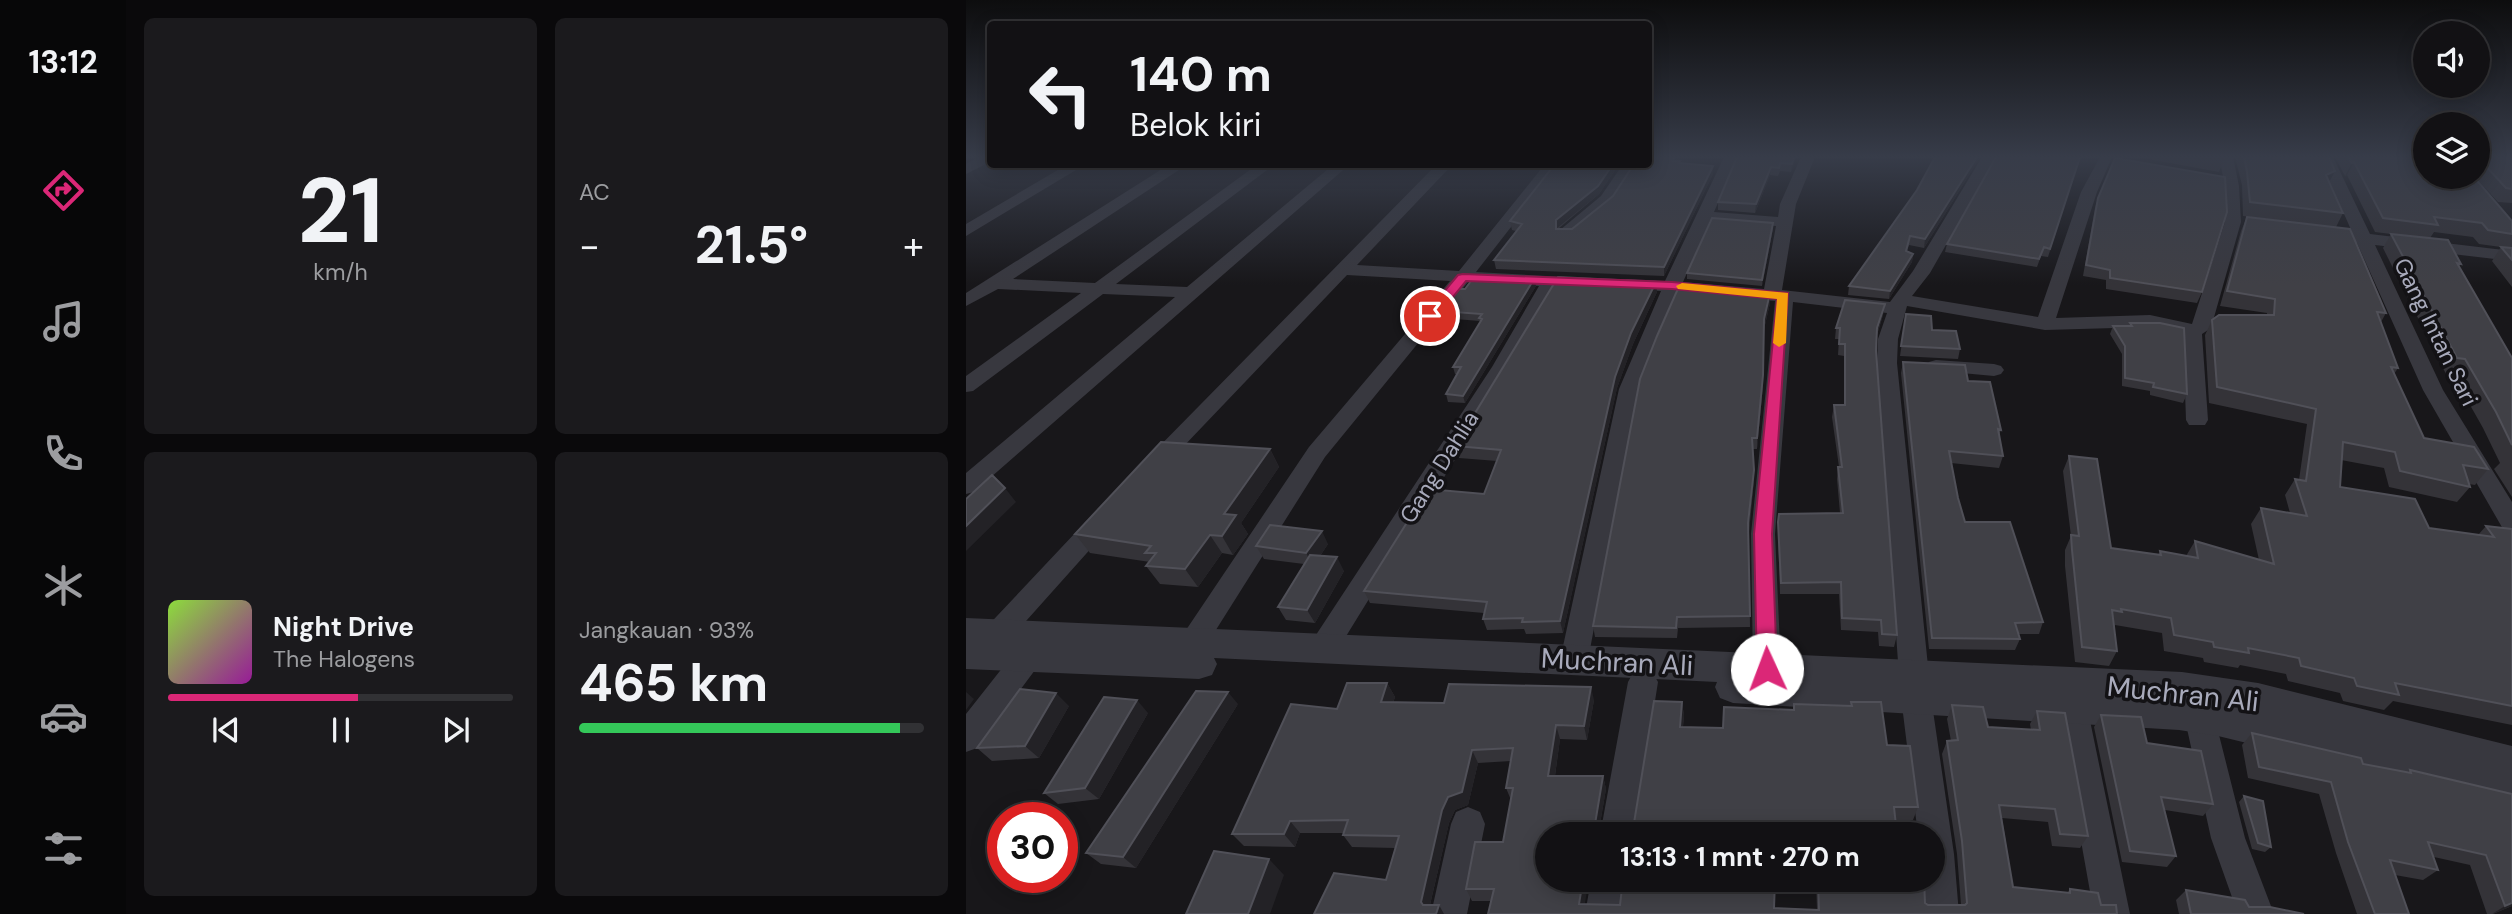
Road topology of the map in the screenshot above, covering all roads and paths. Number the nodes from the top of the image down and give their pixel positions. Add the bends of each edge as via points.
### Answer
1 (1019, 200) edge
2 (1125, 200) edge
3 (1218, 200) edge
4 (1302, 200) edge
5 (1412, 200) edge
6 (1525, 200) edge
7 (1606, 200) edge
8 (1712, 200) edge
9 (1790, 200) edge
10 (1963, 200) edge
11 (2086, 200) edge
12 (2232, 200) edge
13 (2346, 200) edge
14 (1705, 216) junction
15 (1785, 222) junction
16 (966, 231) edge
17 (1566, 233) edge
18 (2340, 236) edge
19 (2364, 239) junction
20 (2512, 256) edge
21 (1344, 270) junction
22 (1463, 278) junction
23 (1551, 281) junction
24 (966, 283) edge
25 (994, 283) junction
26 (1672, 285) junction
27 (1102, 287) junction
28 (1193, 293) junction
29 (1778, 295) junction
30 (966, 301) edge
31 (1898, 304) junction
32 (2045, 324) junction
33 (2192, 330) junction
34 (1901, 363) junction
35 (1994, 370) dead end
36 (966, 386) edge
37 (2197, 420) dead end
38 (1135, 484) edge
39 (966, 486) edge
40 (1116, 504) edge
41 (2512, 523) edge
42 (977, 643) edge
43 (1192, 644) junction
44 (1322, 650) junction
45 (1028, 657) junction
46 (1574, 660) junction
47 (1767, 669) junction
48 (1643, 682) junction
49 (1915, 686) junction
50 (2072, 706) junction
51 (2199, 715) junction
52 (966, 738) edge
53 (2512, 764) edge
54 (2512, 788) edge
55 (1619, 822) edge
56 (1468, 824) dead end
57 (1607, 892) edge
58 (1449, 914) edge
59 (1603, 914) edge
60 (1941, 914) edge
61 (2112, 914) edge
62 (2256, 914) edge

1 - 16 street
2 - 25 street
3 - 27 street
4 - 28 street
5 - 21 street
6 - 22 street
7 - 17 street
8 - 14 street
9 - 15 street
10 - 31 street via 1922,273
11 - 32 street
12 - 33 street via 2240,223 2203,325
13 - 19 street, Gang Intan Sari
14 - 15 street
14 - 26 street
15 - 29 street
18 - 19 street
19 - 20 street
19 - 41 street, Gang Intan Sari via 2433,390
21 - 22 street
21 - 38 street
22 - 23 street
22 - 43 street via 1306,468
23 - 26 street
23 - 44 street, Gang Dahlia via 1502,367
24 - 25 street
25 - 27 street
25 - 30 street
26 - 29 street
26 - 46 street via 1629,390
27 - 28 street
27 - 36 street
28 - 39 street
29 - 31 street
29 - 47 street via 1763,534
31 - 32 street
31 - 34 street via 1888,339
32 - 33 street via 2150,321
33 - 37 street
34 - 35 street
34 - 49 street
40 - 42 street
42 - 43 street, Muchran Ali
42 - 45 street, Muchran Ali
43 - 44 street, Muchran Ali
44 - 46 street, Muchran Ali
45 - 48 street, Muchran Ali
45 - 52 street
46 - 47 street, Muchran Ali
47 - 49 street, Muchran Ali
48 - 49 street, Muchran Ali
48 - 55 street
49 - 50 street, Muchran Ali
49 - 53 street, Muchran Ali via 2214,692 2258,699
49 - 60 street
50 - 51 street, Muchran Ali
50 - 61 street
51 - 54 street, Muchran Ali
51 - 62 street via 2228,838
56 - 58 street
57 - 59 street

